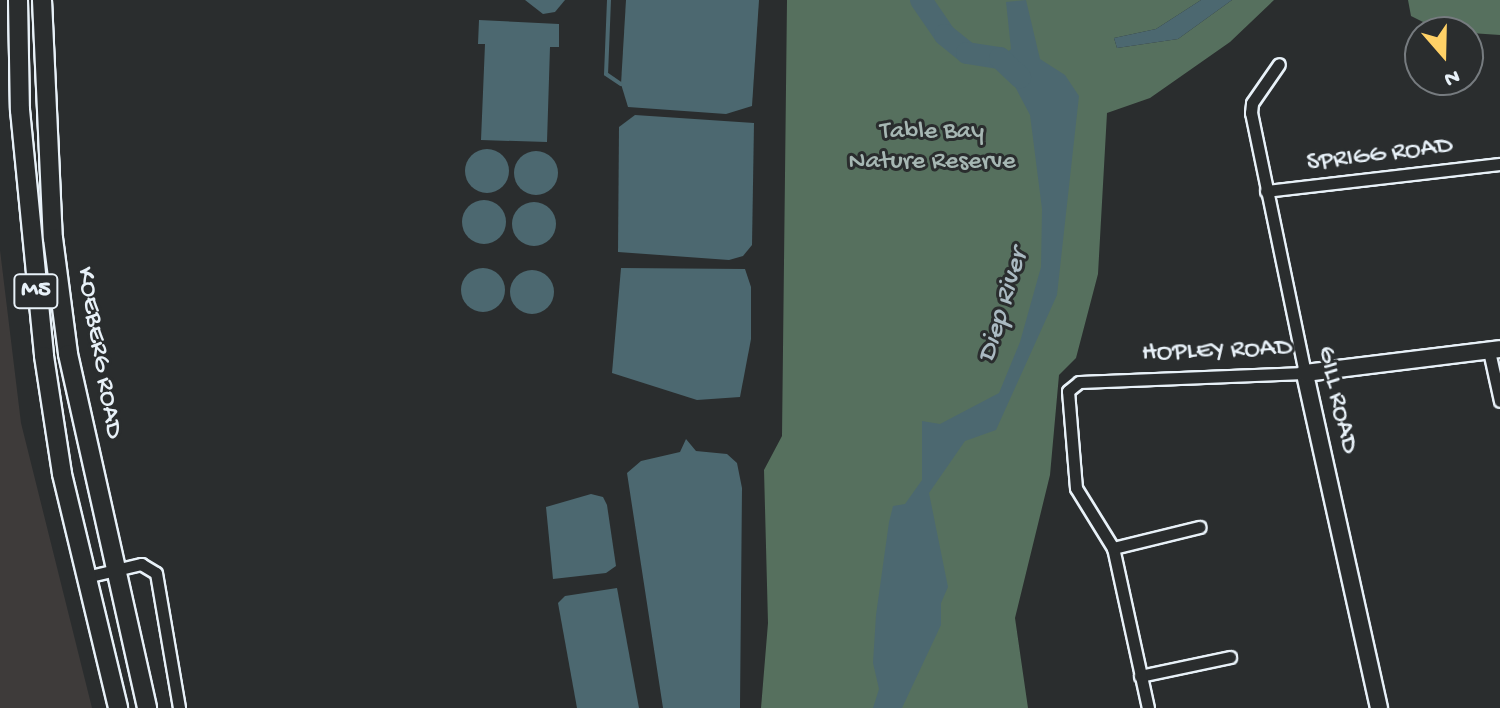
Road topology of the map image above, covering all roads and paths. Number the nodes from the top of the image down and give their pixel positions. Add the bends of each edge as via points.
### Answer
1 (18, 0) edge
2 (42, 0) edge
3 (1279, 64) dead end
4 (1500, 164) edge
5 (1266, 191) junction
6 (1494, 350) edge
7 (1305, 373) junction
8 (1500, 401) edge
9 (1199, 527) dead end
10 (1113, 548) junction
11 (117, 569) junction
12 (86, 577) junction
13 (1230, 657) dead end
14 (1140, 676) junction
15 (118, 708) edge
16 (147, 708) edge
17 (179, 708) edge
18 (1148, 708) edge
19 (1379, 708) edge

1 - 12 main road, KOEBERG ROAD / M5 via 30,249 62,474
2 - 11 main road, KOEBERG ROAD / M5 via 57,267 80,418
3 - 5 street, GILL ROAD via 1252,103
4 - 5 street, SPRIGG ROAD
5 - 7 street, GILL ROAD
6 - 7 street, HOPLEY ROAD
6 - 8 street
7 - 10 street, HOPLEY ROAD via 1079,382 1068,395 1076,488
7 - 19 street, GILL ROAD
9 - 10 street
10 - 14 street
11 - 12 street
11 - 16 main road, KOEBERG ROAD / M5
11 - 17 street via 146,565 158,577
12 - 15 main road, KOEBERG ROAD / M5
13 - 14 street
14 - 18 street

